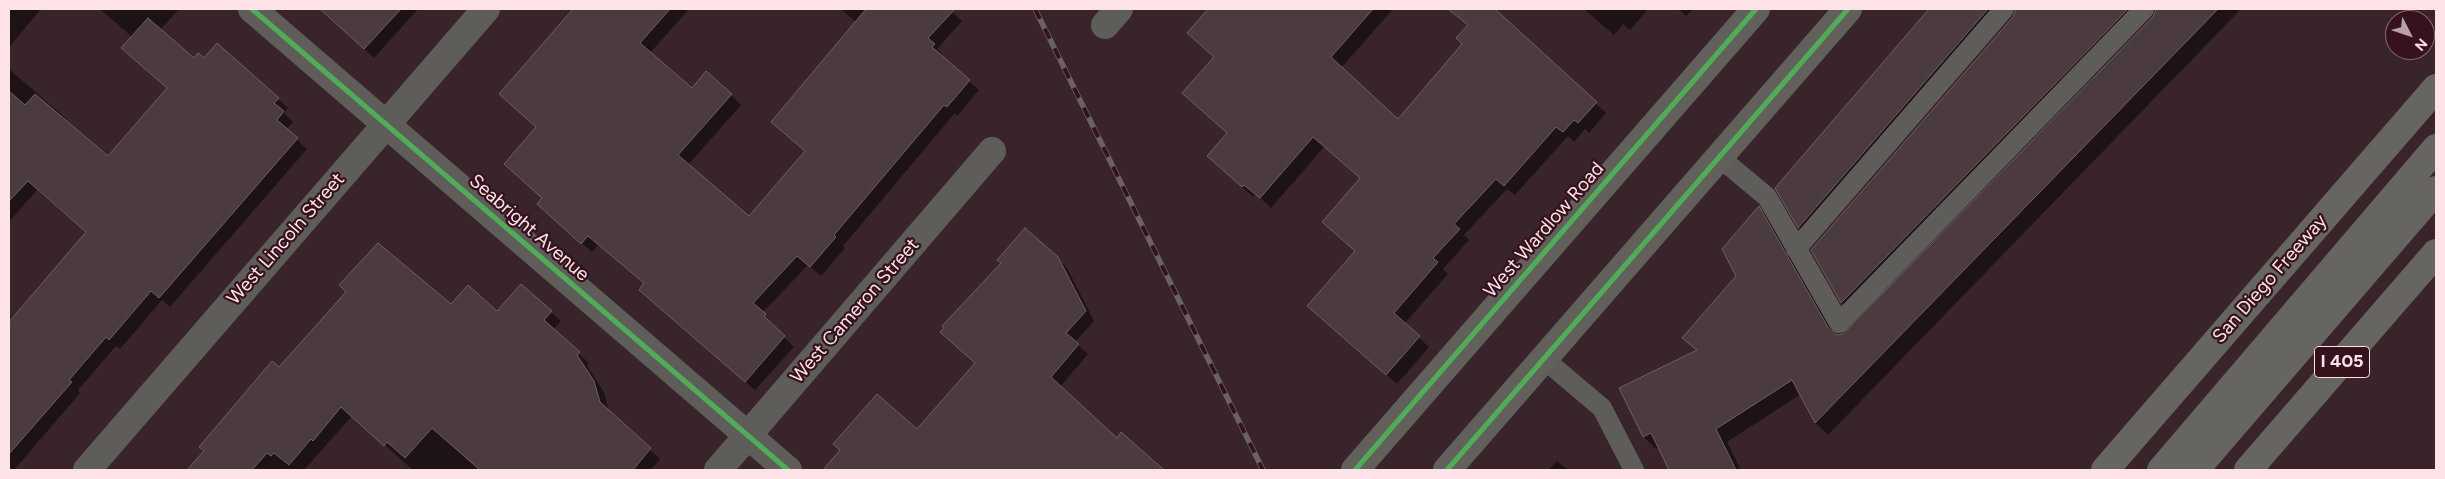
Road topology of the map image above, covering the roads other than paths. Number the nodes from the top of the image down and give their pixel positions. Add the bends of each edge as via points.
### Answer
1 (252, 9) edge
2 (486, 9) edge
3 (1756, 9) edge
4 (1848, 9) edge
5 (2004, 9) edge
6 (2144, 9) edge
7 (2436, 88) edge
8 (386, 124) junction
9 (2436, 148) edge
10 (992, 151) dead end
11 (1719, 157) junction
12 (2436, 190) edge
13 (1796, 249) junction
14 (2436, 253) edge
15 (1544, 359) junction
16 (747, 436) junction
17 (87, 470) edge
18 (718, 470) edge
19 (788, 470) edge
20 (1355, 470) edge
21 (1447, 470) edge
22 (1634, 470) edge
23 (2105, 470) edge
24 (2161, 470) edge
25 (2195, 470) edge
26 (2248, 470) edge

1 - 8 street, Seabright Avenue
2 - 8 street, West Lincoln Street
3 - 20 main road, West Wardlow Road
4 - 11 main road
5 - 13 lane
6 - 13 lane via 1839,323
7 - 23 highway, San Diego Freeway
8 - 16 street, Seabright Avenue
8 - 17 street, West Lincoln Street
9 - 24 highway
10 - 16 street, West Cameron Street
11 - 13 lane via 1767,197
11 - 15 main road
12 - 25 highway
14 - 26 highway, I 405
15 - 21 main road
15 - 22 lane via 1602,408
16 - 18 street, West Cameron Street
16 - 19 street, Seabright Avenue

